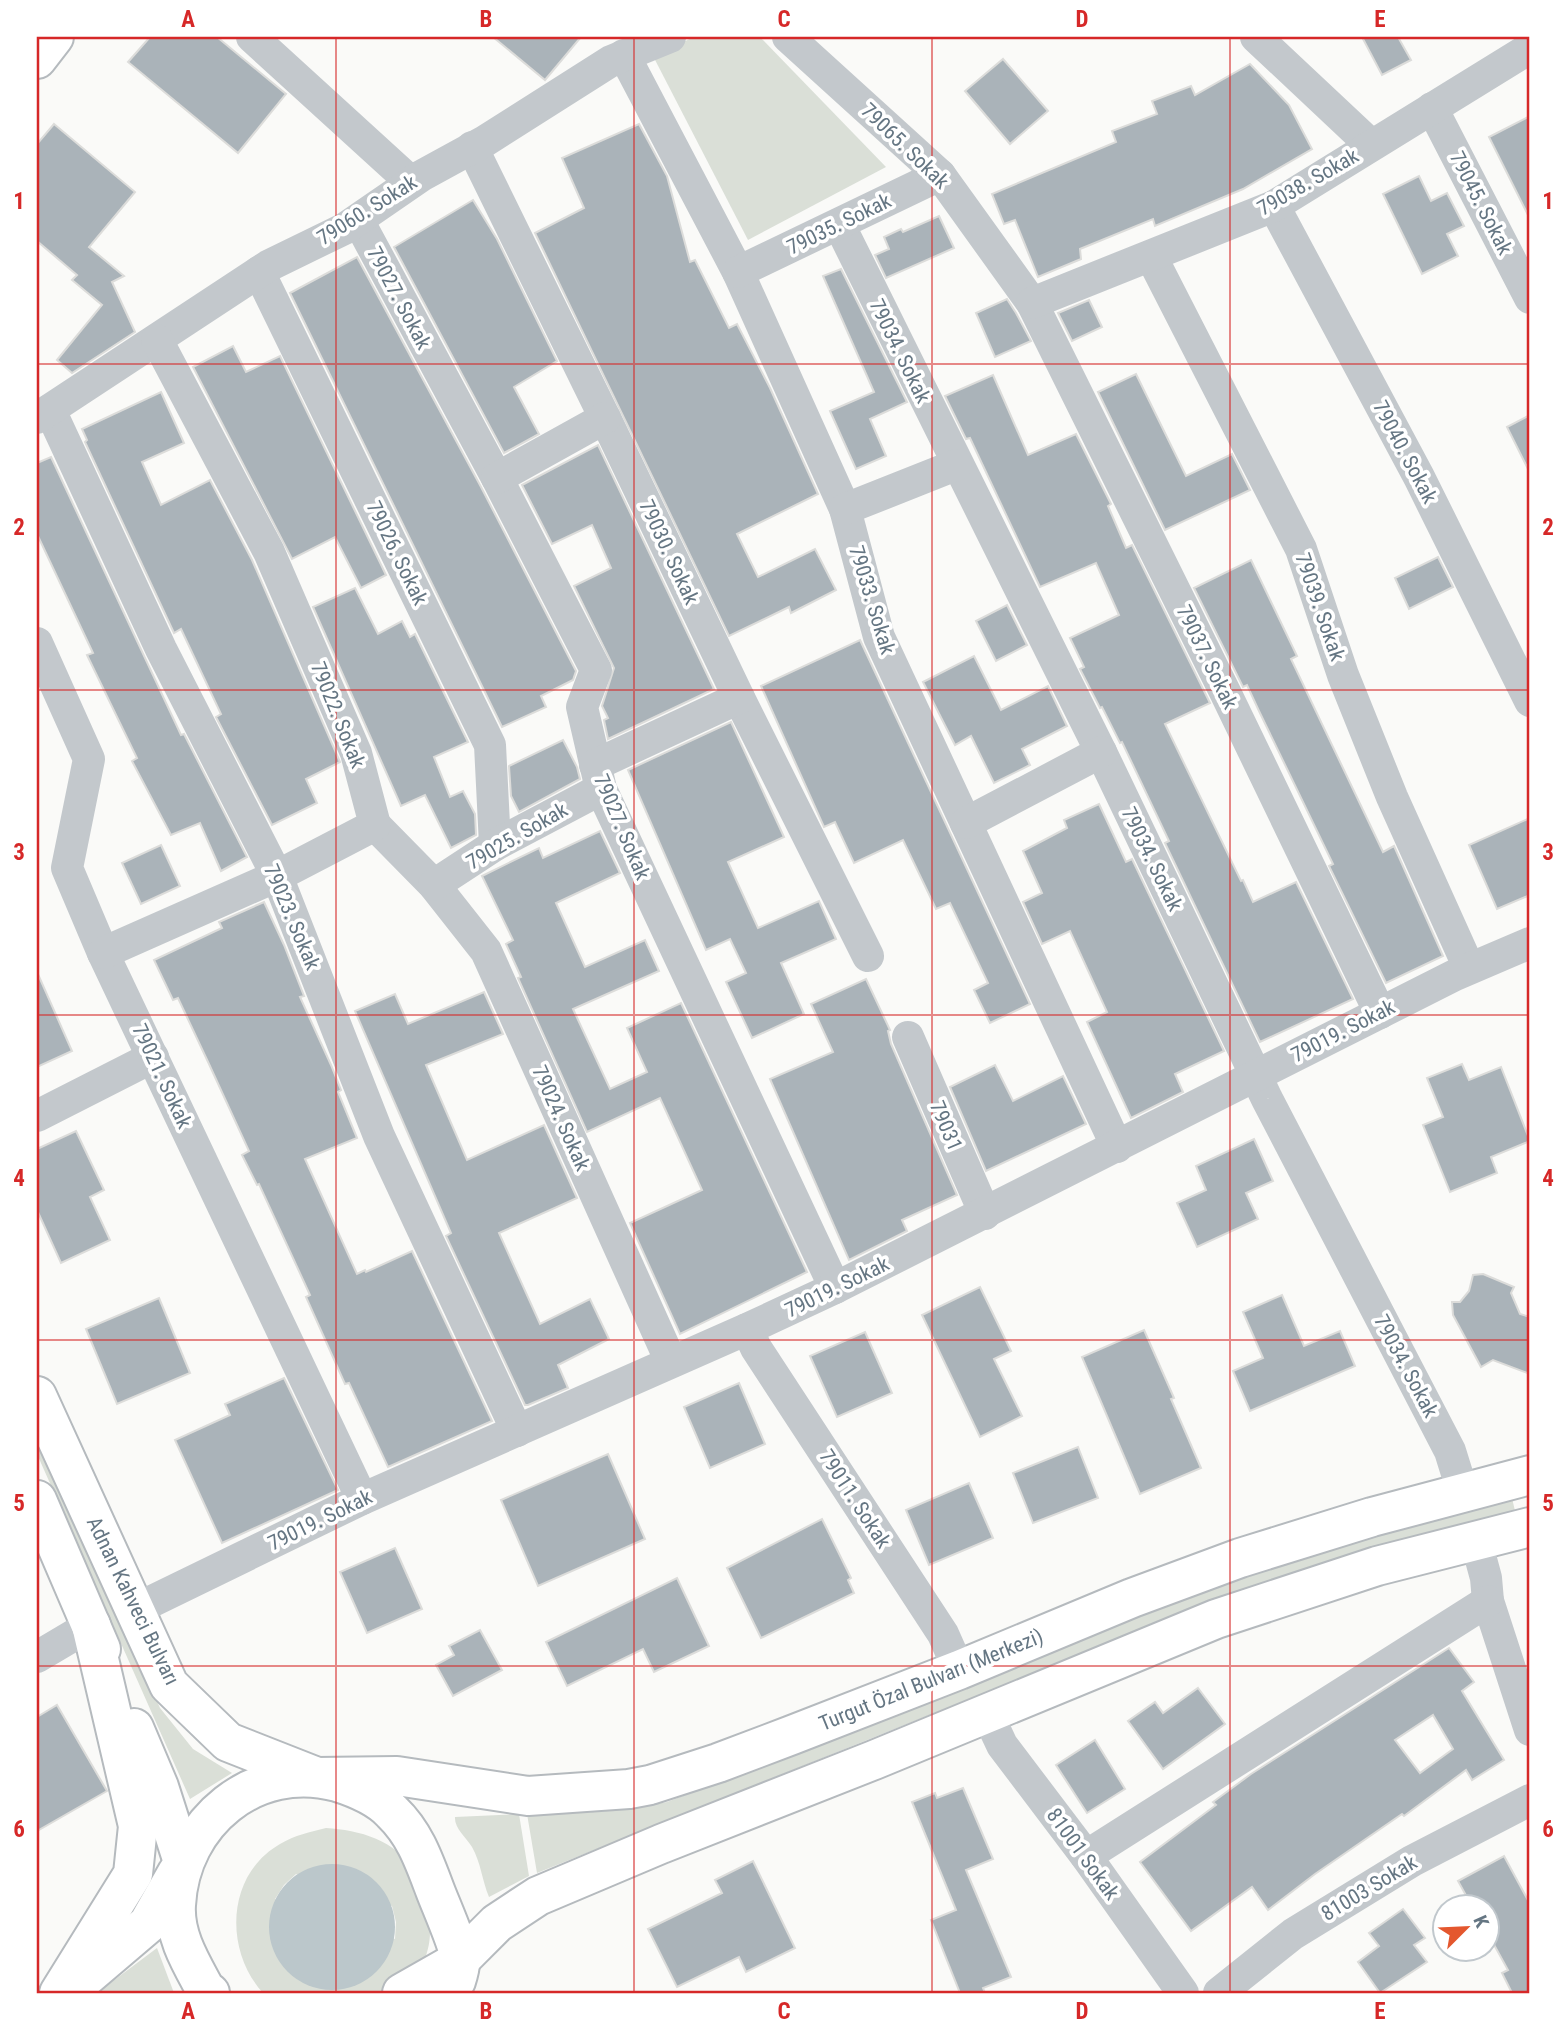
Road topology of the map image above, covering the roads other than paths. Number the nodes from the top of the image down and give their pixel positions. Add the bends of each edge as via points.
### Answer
1 (54, 37) edge
2 (252, 37) edge
3 (670, 37) edge
4 (788, 37) edge
5 (1256, 37) edge
6 (1530, 48) edge
7 (624, 55) junction
8 (37, 59) edge
9 (1432, 108) junction
10 (1371, 145) junction
11 (472, 148) junction
12 (940, 175) junction
13 (411, 182) junction
14 (1274, 206) junction
15 (358, 220) junction
16 (839, 224) junction
17 (1151, 256) junction
18 (259, 272) junction
19 (737, 272) junction
20 (1530, 298) edge
21 (1032, 303) junction
22 (157, 340) junction
23 (43, 414) edge
24 (605, 418) junction
25 (956, 465) junction
26 (497, 478) junction
27 (845, 509) junction
28 (37, 643) edge
29 (738, 698) junction
30 (1530, 701) edge
31 (1101, 752) junction
32 (598, 777) junction
33 (966, 823) junction
34 (375, 825) junction
35 (495, 845) junction
36 (277, 876) junction
37 (434, 885) junction
38 (1530, 943) edge
39 (103, 953) junction
40 (867, 956) dead end
41 (1469, 968) junction
42 (1380, 1013) junction
43 (908, 1037) dead end
44 (153, 1056) junction
45 (1256, 1075) junction
46 (37, 1116) edge
47 (1116, 1147) junction
48 (985, 1214) junction
49 (835, 1288) junction
50 (747, 1329) junction
51 (671, 1362) junction
52 (37, 1396) edge
53 (517, 1431) junction
54 (1530, 1475) edge
55 (1463, 1493) junction
56 (362, 1499) junction
57 (37, 1500) edge
58 (1530, 1527) edge
59 (1476, 1541) junction
60 (1488, 1601) junction
61 (134, 1611) junction
62 (91, 1625) junction
63 (37, 1657) edge
64 (959, 1670) junction
65 (986, 1713) junction
66 (1530, 1730) edge
67 (317, 1777) junction
68 (1530, 1800) edge
69 (1086, 1856) junction
70 (183, 1862) junction
71 (457, 1976) edge
72 (58, 1993) edge
73 (210, 1993) edge
74 (402, 1993) edge
75 (1183, 1993) edge
76 (1219, 1993) edge

1 - 8 main road
2 - 13 street
3 - 7 street, 79060. Sokak
4 - 12 street, 79065. Sokak
5 - 10 street
6 - 9 street, 79038. Sokak
7 - 11 street, 79060. Sokak
7 - 19 street, 79033. Sokak
9 - 10 street, 79038. Sokak
9 - 20 street, 79045. Sokak
10 - 14 street, 79038. Sokak
11 - 13 street, 79060. Sokak
11 - 24 street, 79030. Sokak
12 - 16 street, 79035. Sokak
12 - 21 street, 79065. Sokak
13 - 15 street, 79060. Sokak
14 - 17 street, 79038. Sokak
14 - 30 street, 79040. Sokak via 1419,477
15 - 18 street, 79060. Sokak
15 - 26 street, 79027. Sokak
16 - 19 street, 79035. Sokak
16 - 25 street, 79034. Sokak
17 - 21 street, 79038. Sokak
17 - 41 street, 79039. Sokak via 1301,549 1343,675 1387,785
18 - 22 street, 79060. Sokak
18 - 35 street, 79026. Sokak via 490,745
19 - 27 street, 79033. Sokak
21 - 42 street, 79037. Sokak
22 - 23 street, 79060. Sokak
22 - 34 street, 79022. Sokak via 269,552 356,753
23 - 36 street, 79023. Sokak
24 - 26 street
24 - 29 street, 79030. Sokak
25 - 27 street
25 - 31 street, 79034. Sokak
26 - 32 street, 79027. Sokak via 596,670 582,707
27 - 33 street, 79033. Sokak via 880,637
28 - 39 street, 79021. Sokak via 89,759 66,868
29 - 32 street, 79025. Sokak
29 - 40 street, 79030. Sokak
31 - 33 street
31 - 45 street, 79034. Sokak
32 - 35 street, 79025. Sokak
32 - 49 street, 79027. Sokak
33 - 47 street, 79033. Sokak
34 - 36 street
34 - 37 street, 79024. Sokak
35 - 37 street, 79025. Sokak
36 - 39 street
36 - 53 street, 79023. Sokak via 379,1136
37 - 51 street, 79024. Sokak via 486,951
38 - 41 street, 79019. Sokak
39 - 44 street, 79021. Sokak
41 - 42 street, 79019. Sokak
42 - 45 street, 79019. Sokak
43 - 48 street, 79031
44 - 46 street
44 - 56 street, 79021. Sokak
45 - 47 street, 79019. Sokak
45 - 55 street, 79034. Sokak via 1450,1451
47 - 48 street, 79019. Sokak
48 - 49 street, 79019. Sokak
49 - 50 street, 79019. Sokak
50 - 51 street, 79019. Sokak
50 - 64 street, 79011. Sokak via 943,1634
51 - 53 street, 79019. Sokak
52 - 61 main road, Adnan Kahveci Bulvarı
53 - 56 street, 79019. Sokak
54 - 55 main road, Turgut Özal Bulvarı (Merkezi)
55 - 64 main road, Turgut Özal Bulvarı (Merkezi) via 1240,1558
56 - 61 street, 79019. Sokak
57 - 62 main road
58 - 59 main road
59 - 60 street
59 - 65 main road via 1377,1566 1216,1619
60 - 66 street
60 - 69 street
61 - 67 main road, Adnan Kahveci Bulvarı via 169,1685 228,1742
62 - 63 street
62 - 70 main road via 159,1787
62 - 72 main road via 138,1826 133,1874
64 - 67 main road, Turgut Özal Bulvarı (Merkezi) via 718,1763 629,1790 528,1796 397,1776
65 - 69 street, 81001 Sokak via 1002,1745
65 - 71 main road via 538,1896 497,1923
67 - 70 main road, Turgut Özal Bulvarı (Merkezi) via 276,1780 238,1795 205,1824
67 - 71 main road via 368,1795 391,1810 417,1842
68 - 76 street, 81003 Sokak via 1412,1861 1293,1934
69 - 75 street, 81001 Sokak
70 - 72 main road, Turgut Özal Bulvarı (Merkezi) via 148,1924 79,1983
70 - 73 main road via 176,1906 183,1950
71 - 74 main road

